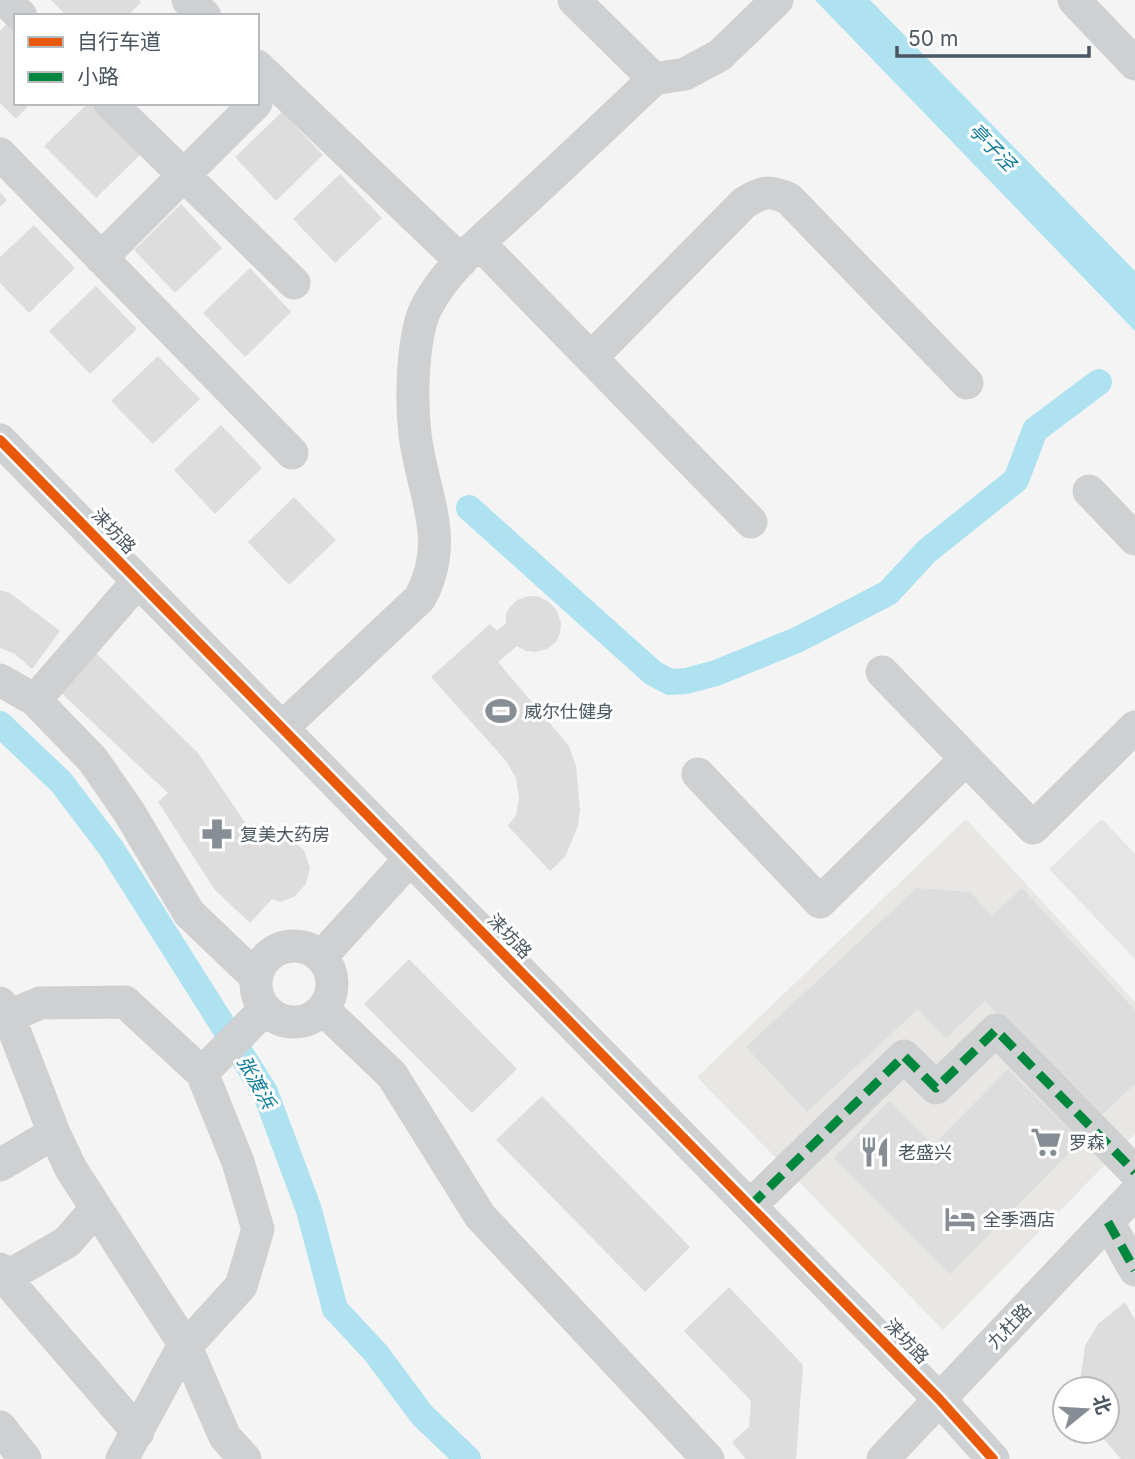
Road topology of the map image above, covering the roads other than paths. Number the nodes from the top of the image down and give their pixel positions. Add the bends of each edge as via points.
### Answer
1 (5, 0) edge
2 (188, 0) edge
3 (574, 0) edge
4 (1074, 0) edge
5 (767, 9) edge
6 (19, 14) edge
7 (203, 14) edge
8 (1135, 64) edge
9 (654, 79) junction
10 (262, 89) edge
11 (112, 105) edge
12 (248, 105) edge
13 (0, 154) edge
14 (184, 176) junction
15 (470, 252) junction
16 (101, 258) junction
17 (294, 283) dead end
18 (591, 358) junction
19 (967, 383) dead end
20 (0, 440) edge
21 (292, 453) dead end
22 (1089, 491) dead end
23 (751, 522) dead end
24 (1135, 539) edge
25 (138, 581) junction
26 (882, 672) dead end
27 (0, 680) edge
28 (35, 700) junction
29 (1135, 727) edge
30 (282, 728) junction
31 (966, 759) junction
32 (698, 774) dead end
33 (410, 859) junction
34 (321, 957) junction
35 (256, 977) junction
36 (265, 1009) junction
37 (323, 1009) junction
38 (3, 1014) edge
39 (202, 1073) junction
40 (54, 1133) junction
41 (0, 1165) edge
42 (1135, 1172) edge
43 (1135, 1193) edge
44 (750, 1206) junction
45 (96, 1209) junction
46 (1108, 1222) junction
47 (1135, 1270) edge
48 (2, 1274) edge
49 (186, 1347) junction
50 (939, 1399) junction
51 (0, 1427) edge
52 (130, 1446) edge
53 (25, 1459) edge
54 (245, 1459) edge
55 (708, 1459) edge
56 (883, 1459) edge
57 (993, 1459) edge

1 - 6 street
2 - 7 street
3 - 9 street
4 - 8 street
5 - 9 street via 720,55 685,74
9 - 15 street
10 - 15 street
11 - 14 street
12 - 14 street
13 - 16 street
14 - 16 street
14 - 17 street
15 - 18 street
15 - 30 street via 425,309 415,350 415,431 435,534 430,579 420,598
16 - 21 street
18 - 19 street via 744,203 758,194 774,192 789,199
18 - 23 street
20 - 25 street, 涞坊路
22 - 24 street
25 - 28 street
25 - 30 street, 涞坊路
26 - 31 street
27 - 28 street
28 - 35 street via 93,760 189,913
29 - 31 street via 1033,828
30 - 33 street, 涞坊路
31 - 32 street via 820,902
33 - 34 street
33 - 44 street, 涞坊路
34 - 35 street via 300,946 277,949 260,965
34 - 37 street via 332,977
35 - 36 street
36 - 37 street via 288,1022 313,1017
36 - 39 street
37 - 55 street via 392,1075 480,1216
38 - 39 street via 40,1003 125,1002
38 - 40 street
39 - 49 street via 238,1162 258,1229 241,1286
40 - 41 street
40 - 45 street
42 - 44 street via 996,1030 936,1088 904,1056
43 - 46 street, 九杜路
44 - 50 street, 涞坊路
45 - 48 street via 67,1242
45 - 49 street
46 - 47 street
46 - 50 street, 九杜路
48 - 52 street
49 - 52 street
49 - 54 street via 225,1437
50 - 56 street, 九杜路
50 - 57 street, 涞坊路
51 - 53 street

